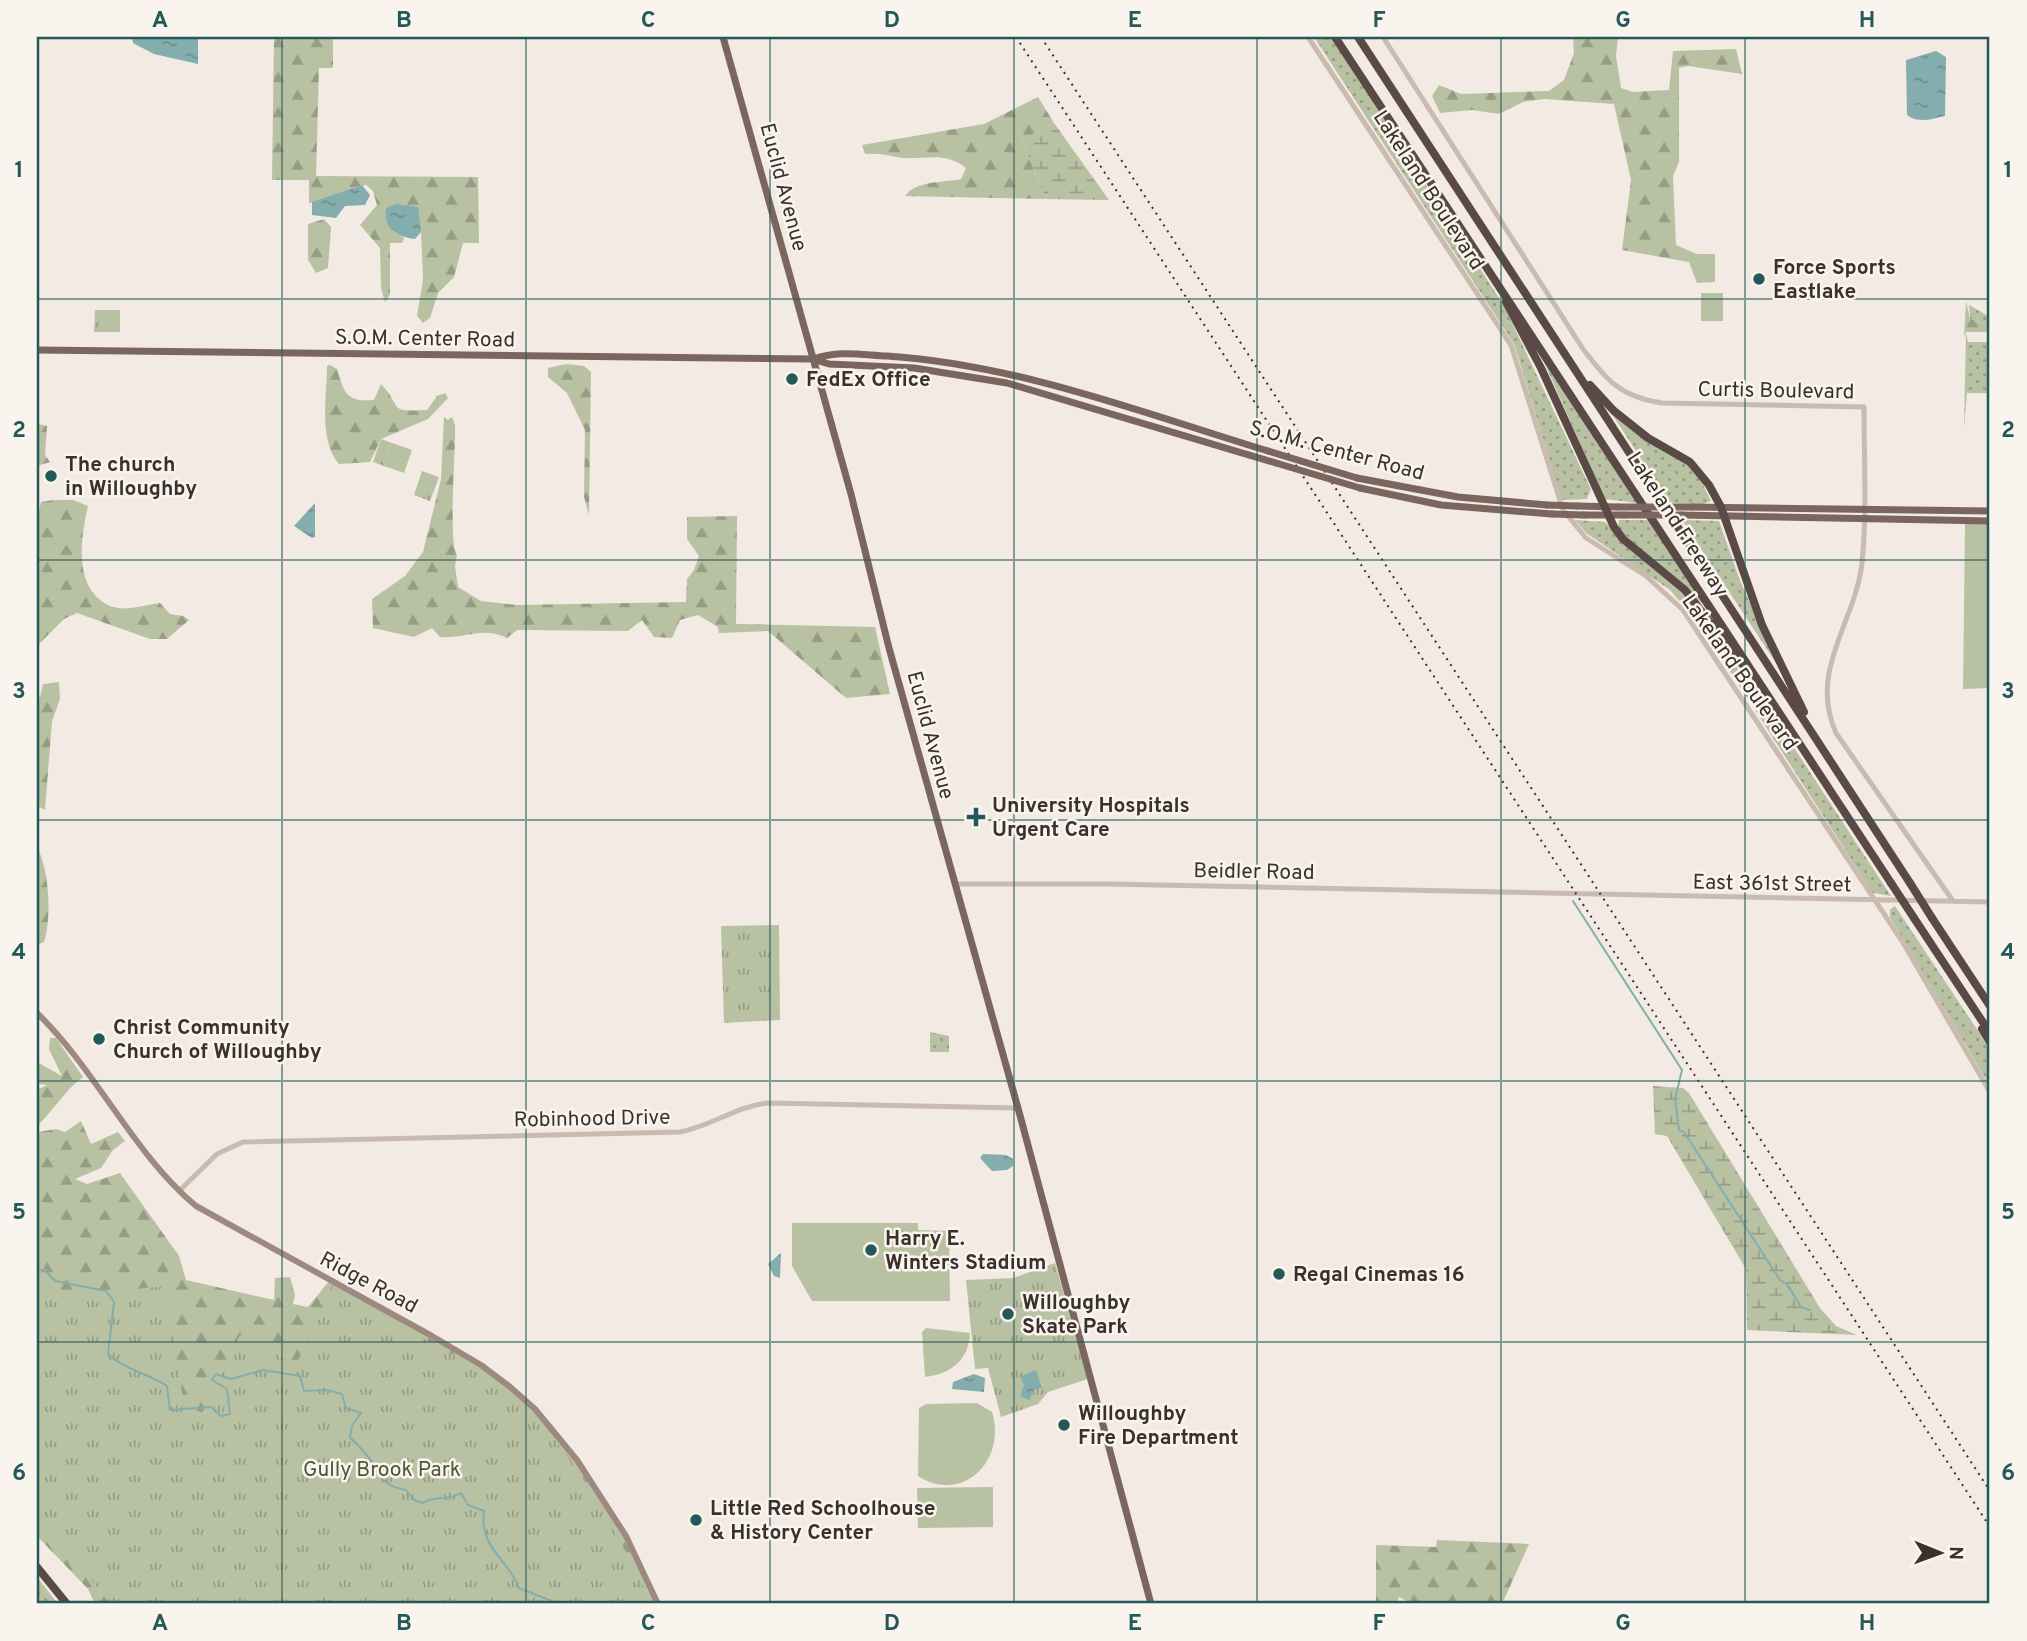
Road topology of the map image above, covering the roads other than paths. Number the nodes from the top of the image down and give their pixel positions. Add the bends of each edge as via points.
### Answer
1 (723, 37) edge
2 (1308, 37) edge
3 (1335, 37) edge
4 (1358, 37) edge
5 (1383, 37) edge
6 (1497, 279) junction
7 (37, 351) edge
8 (813, 359) junction
9 (1572, 364) junction
10 (1605, 510) junction
11 (1721, 511) junction
12 (1990, 511) edge
13 (1863, 514) junction
14 (1990, 521) edge
15 (1829, 758) junction
16 (1827, 784) junction
17 (955, 884) junction
18 (1553, 893) joint
19 (1876, 901) junction
20 (1953, 901) junction
21 (1990, 902) edge
22 (1959, 986) junction
23 (1990, 1006) edge
24 (37, 1013) edge
25 (1990, 1033) edge
26 (1990, 1042) edge
27 (1990, 1092) edge
28 (1018, 1108) junction
29 (179, 1191) junction
30 (37, 1567) edge
31 (66, 1604) edge
32 (658, 1604) edge
33 (1151, 1604) edge

1 - 8 main road, Euclid Avenue
2 - 19 street, Lakeland Boulevard via 1511,345 1563,510 1586,538 1646,576 1683,610
3 - 6 highway, Lakeland Freeway
4 - 9 highway, Lakeland Freeway
5 - 13 street, Curtis Boulevard via 1583,349 1609,382 1641,400 1662,403 1864,407
6 - 10 highway
6 - 16 highway, Lakeland Freeway
7 - 8 main road, S.O.M. Center Road
8 - 10 main road, S.O.M. Center Road, bridge via 1007,383 1360,488 1441,505 1552,514
8 - 10 main road, S.O.M. Center Road, bridge via 830,353 916,358 1006,372 1357,478 1458,497
8 - 17 main road, Euclid Avenue
9 - 11 highway via 1614,411 1697,469
9 - 15 highway, Lakeland Freeway
10 - 11 main road, S.O.M. Center Road, bridge via 1692,507
10 - 11 main road, S.O.M. Center Road, bridge via 1624,515
10 - 16 highway via 1623,539 1685,590 1708,617
11 - 13 main road, S.O.M. Center Road
11 - 15 highway via 1762,625
12 - 13 main road, S.O.M. Center Road
13 - 14 main road, S.O.M. Center Road
13 - 20 street, Curtis Boulevard via 1861,569 1828,670 1825,703 1836,733
15 - 23 highway, Lakeland Freeway, bridge
16 - 22 highway, Lakeland Freeway, bridge
17 - 18 street, Beidler Road
17 - 28 main road, Euclid Avenue
18 - 19 street, East 361st Street
19 - 20 street, East 361st Street
19 - 27 street, Lakeland Boulevard
20 - 21 street, East 361st Street
22 - 25 highway, Lakeland Freeway
22 - 26 highway
24 - 29 main road, Ridge Road via 87,1069
28 - 29 street, Robinhood Drive via 769,1103 736,1110 708,1125 680,1132 243,1142 217,1154
28 - 33 main road, Euclid Avenue
29 - 32 main road, Ridge Road via 215,1218 432,1336 509,1386 535,1409 577,1460 626,1535
30 - 31 highway

